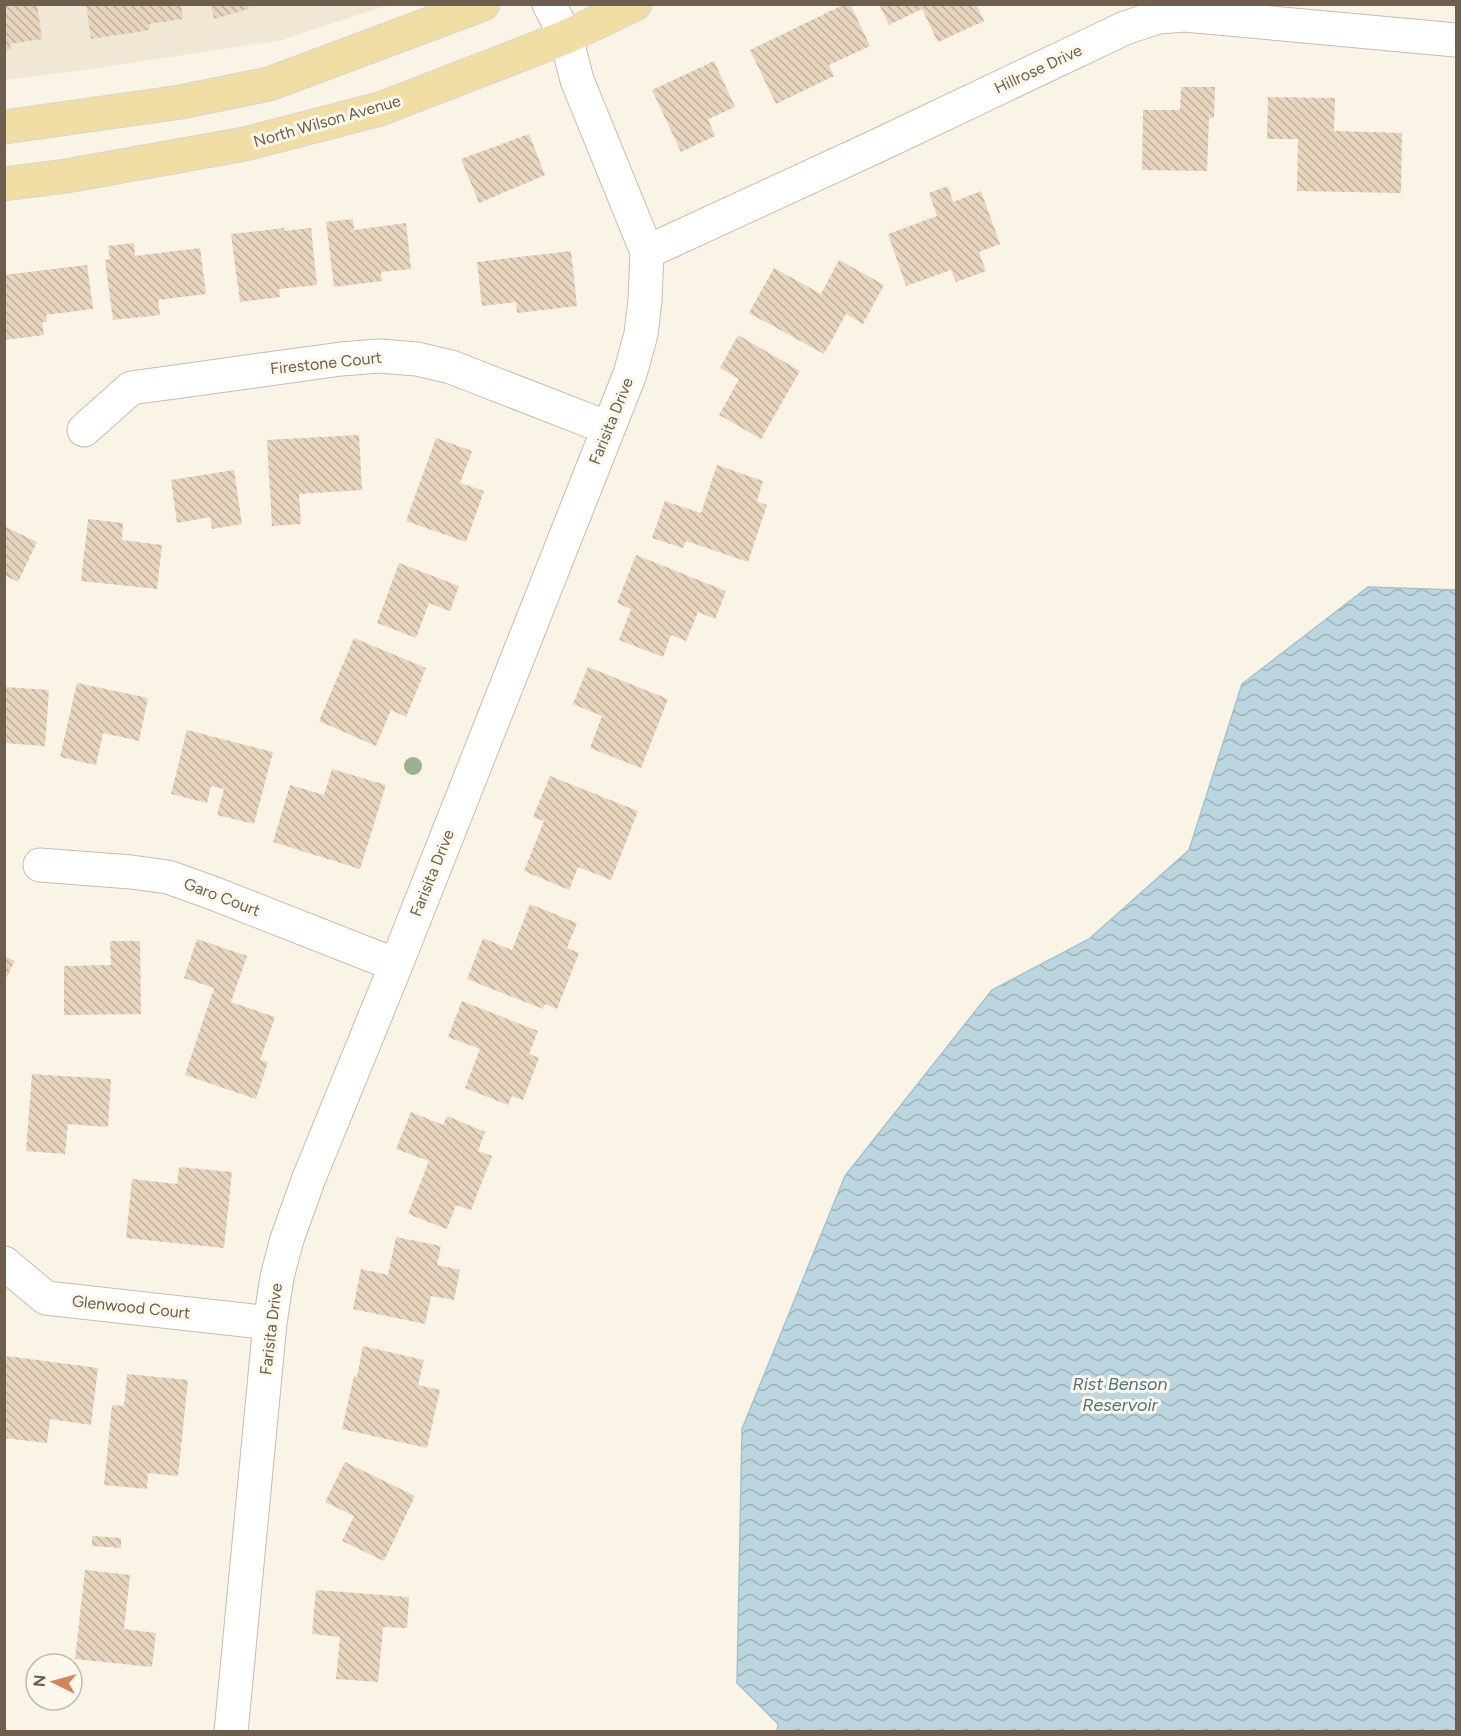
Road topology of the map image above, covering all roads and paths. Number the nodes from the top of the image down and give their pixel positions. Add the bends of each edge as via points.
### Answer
1 (483, 4) edge
2 (549, 4) edge
3 (635, 4) edge
4 (566, 37) junction
5 (1456, 40) edge
6 (4, 127) edge
7 (4, 184) edge
8 (647, 252) junction
9 (609, 428) junction
10 (84, 430) dead end
11 (40, 865) dead end
12 (396, 965) junction
13 (4, 1263) edge
14 (270, 1323) junction
15 (231, 1731) edge

1 - 6 main road via 269,84 181,102
2 - 4 street, Farisita Drive
3 - 4 main road, North Wilson Avenue
4 - 7 main road, North Wilson Avenue via 380,109 245,144
4 - 8 street, Farisita Drive via 577,80
5 - 8 street, Hillrose Drive via 1185,15 1158,17 1125,28
8 - 9 street, Farisita Drive via 641,334
9 - 10 street, Firestone Court via 451,367 379,356 131,388
9 - 12 street, Farisita Drive
11 - 12 street, Garo Court via 168,877
12 - 14 street, Farisita Drive via 287,1239
13 - 14 street, Glenwood Court via 46,1298
14 - 15 street, Farisita Drive

